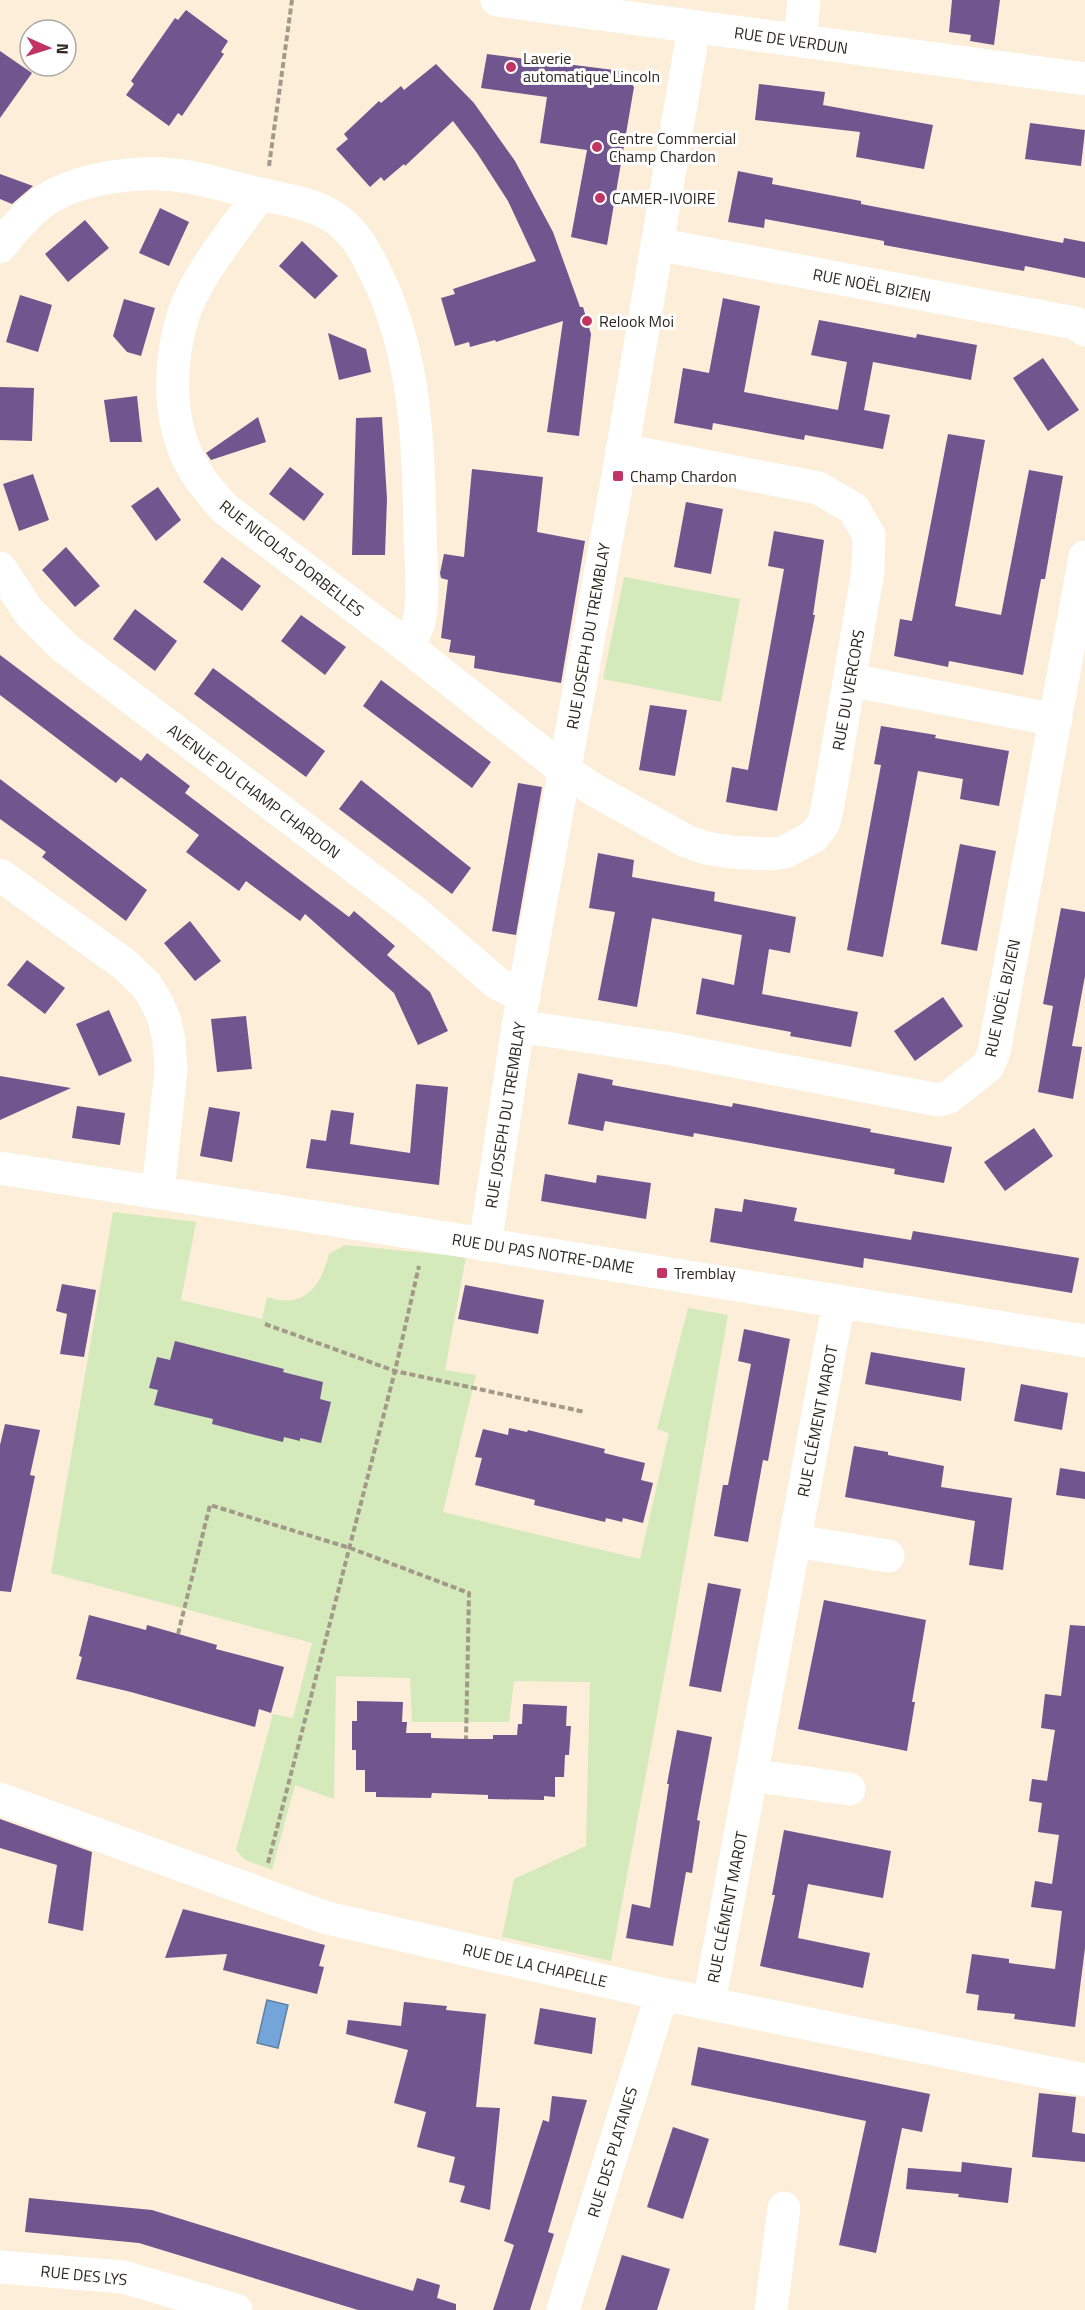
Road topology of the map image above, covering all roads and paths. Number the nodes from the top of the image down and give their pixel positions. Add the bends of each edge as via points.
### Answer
1 (292, 0) edge
2 (497, 0) edge
3 (804, 0) edge
4 (694, 27) junction
5 (800, 41) junction
6 (1085, 79) edge
7 (260, 194) junction
8 (657, 244) junction
9 (0, 247) edge
10 (1085, 330) edge
11 (622, 450) junction
12 (1085, 557) edge
13 (0, 568) edge
14 (408, 647) junction
15 (850, 680) junction
16 (1056, 720) junction
17 (564, 770) junction
18 (0, 875) edge
19 (521, 1011) junction
20 (0, 1168) edge
21 (158, 1192) junction
22 (485, 1245) junction
23 (420, 1261) dead end
24 (839, 1301) junction
25 (265, 1324) dead end
26 (1085, 1341) edge
27 (395, 1371) junction
28 (585, 1412) dead end
29 (795, 1541) junction
30 (350, 1548) junction
31 (888, 1556) dead end
32 (178, 1634) dead end
33 (466, 1739) dead end
34 (751, 1775) junction
35 (849, 1789) dead end
36 (0, 1799) edge
37 (261, 1893) junction
38 (662, 1994) junction
39 (709, 2003) junction
40 (1085, 2080) edge
41 (784, 2208) dead end
42 (0, 2267) edge
43 (215, 2307) edge
44 (563, 2310) edge
45 (771, 2310) edge

1 - 7 path via 269,166
2 - 4 street, RUE DE VERDUN
3 - 5 street
4 - 5 street, RUE DE VERDUN
4 - 8 street, RUE JOSEPH DU TREMBLAY
5 - 6 street, RUE DE VERDUN
7 - 9 street via 188,176 112,177 70,188 42,203
7 - 14 street via 307,204 346,227 372,264 388,298 412,383 418,468 421,592 418,623
7 - 14 street, RUE NICOLAS DORBELLES via 203,275 185,313 174,357 173,402 188,459 224,508
8 - 10 street, RUE NOËL BIZIEN via 1075,323
8 - 11 street, RUE JOSEPH DU TREMBLAY
11 - 15 street, RUE DU VERCORS via 818,488 853,508 869,535 868,571
11 - 17 street, RUE JOSEPH DU TREMBLAY
12 - 16 street, RUE NOËL BIZIEN
13 - 19 street, AVENUE DU CHAMP CHARDON via 29,612 64,647 417,914 497,983
14 - 17 street, RUE NICOLAS DORBELLES
15 - 16 street
15 - 17 street, RUE DU VERCORS via 823,824 814,836 785,852 731,852 686,841
16 - 19 street, RUE NOËL BIZIEN via 994,1052 988,1066 950,1097 924,1098 671,1049
17 - 19 street, RUE JOSEPH DU TREMBLAY
18 - 21 street via 124,963 157,1003 165,1021 171,1070
19 - 22 street, RUE JOSEPH DU TREMBLAY
20 - 21 street, RUE DU PAS NOTRE-DAME
21 - 22 street, RUE DU PAS NOTRE-DAME
22 - 24 street, RUE DU PAS NOTRE-DAME
23 - 27 path
24 - 26 street, RUE DU PAS NOTRE-DAME
24 - 29 street, RUE CLÉMENT MAROT
25 - 27 path
27 - 28 path
27 - 30 path
29 - 31 street
29 - 34 street, RUE CLÉMENT MAROT
30 - 32 path via 210,1505
30 - 33 path via 469,1593
30 - 37 path
34 - 35 street
34 - 39 street, RUE CLÉMENT MAROT
36 - 37 street, RUE DE LA CHAPELLE
37 - 38 street, RUE DE LA CHAPELLE via 327,1918
38 - 39 street, RUE DE LA CHAPELLE
38 - 44 street, RUE DES PLATANES
39 - 40 street, RUE DE LA CHAPELLE
41 - 45 street
42 - 43 street, RUE DES LYS via 123,2277

